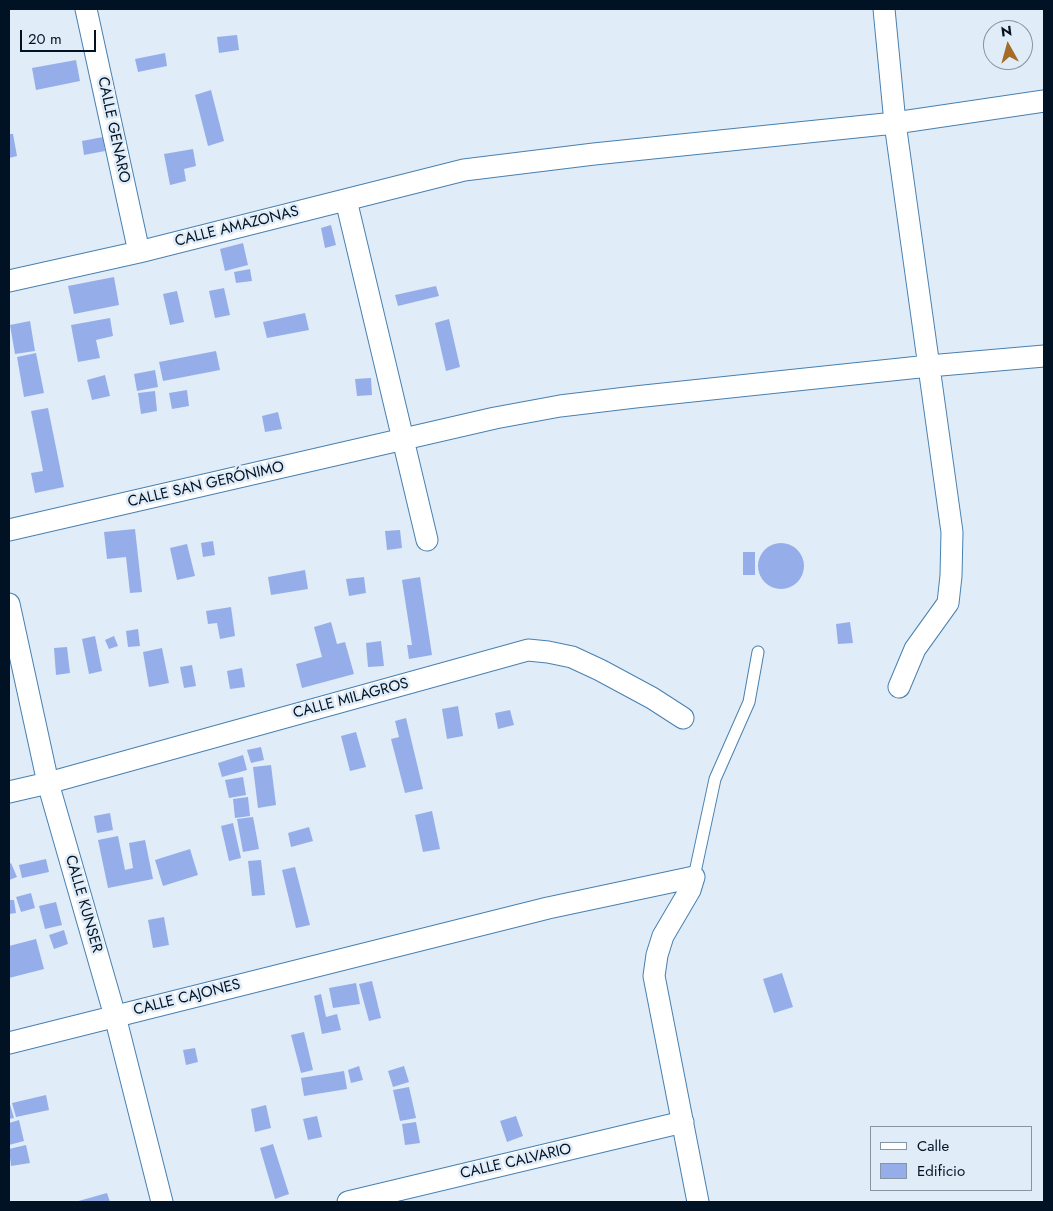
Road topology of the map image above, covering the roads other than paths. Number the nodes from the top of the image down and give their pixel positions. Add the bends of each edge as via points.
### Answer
1 (86, 9) edge
2 (884, 9) edge
3 (1044, 102) edge
4 (895, 123) junction
5 (346, 200) junction
6 (139, 252) junction
7 (9, 281) edge
8 (1044, 356) edge
9 (928, 366) junction
10 (403, 440) junction
11 (9, 530) edge
12 (427, 540) dead end
13 (9, 604) edge
14 (758, 652) dead end
15 (899, 687) dead end
16 (683, 718) dead end
17 (48, 782) junction
18 (9, 792) edge
19 (694, 877) junction
20 (115, 1016) junction
21 (9, 1043) edge
22 (683, 1122) junction
23 (162, 1202) edge
24 (348, 1202) edge
25 (698, 1202) edge

1 - 6 street, CALLE GENARO
2 - 4 street
3 - 4 street, CALLE AMAZONAS
4 - 5 street, CALLE AMAZONAS via 464,170
4 - 9 street
5 - 6 street, CALLE AMAZONAS
5 - 10 street
6 - 7 street, CALLE AMAZONAS
8 - 9 street, CALLE SAN GERÓNIMO
9 - 10 street, CALLE SAN GERÓNIMO via 560,406
9 - 15 street via 952,532 951,576 948,603 915,649
10 - 11 street, CALLE SAN GERÓNIMO
10 - 12 street
13 - 17 street, CALLE KUNSER
14 - 19 lane via 749,702 715,779
16 - 17 street, CALLE MILAGROS via 635,688 572,657 528,650
17 - 18 street, CALLE MILAGROS
17 - 20 street, CALLE KUNSER
19 - 20 street, CALLE CAJONES via 548,908
19 - 22 street via 690,890 663,936 654,976
20 - 21 street, CALLE CAJONES
20 - 23 street, CALLE KUNSER
22 - 24 street, CALLE CALVARIO
22 - 25 street

